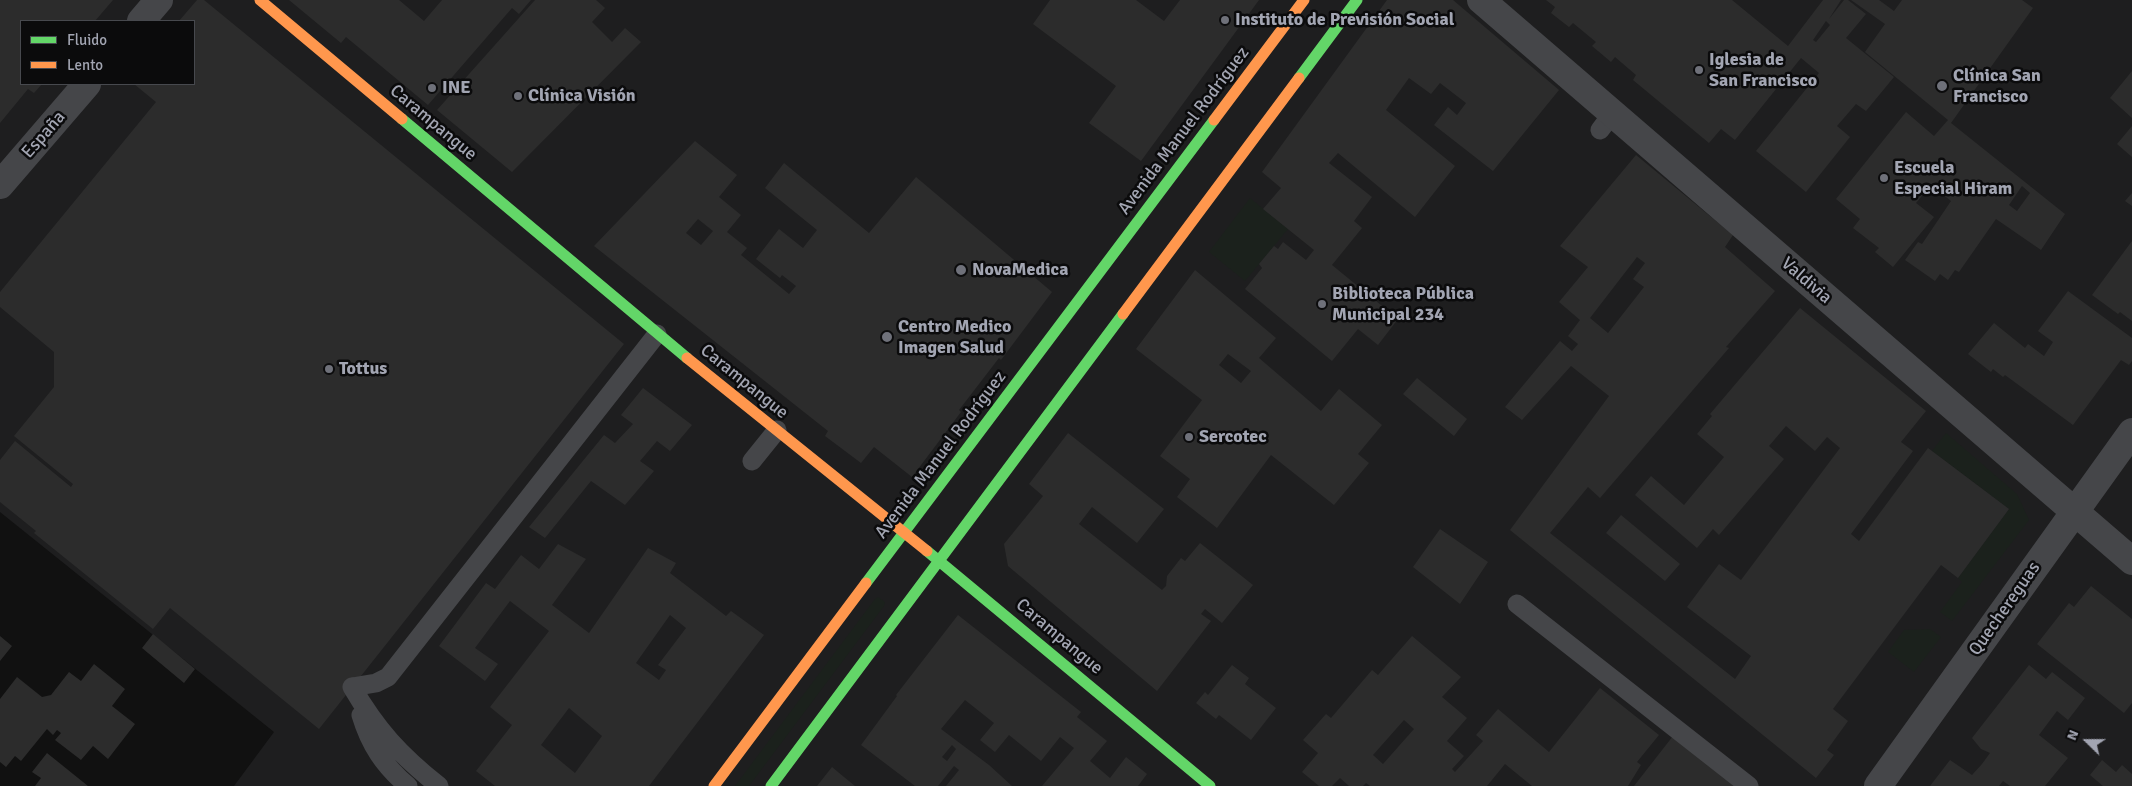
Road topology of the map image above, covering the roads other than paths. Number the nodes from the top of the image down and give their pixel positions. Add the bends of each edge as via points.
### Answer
1 (159, 0) edge
2 (260, 0) edge
3 (1304, 0) edge
4 (1356, 0) edge
5 (1480, 0) edge
6 (142, 20) edge
7 (86, 85) edge
8 (0, 185) edge
9 (657, 334) junction
10 (776, 430) junction
11 (2132, 432) edge
12 (752, 461) dead end
13 (2073, 512) junction
14 (904, 533) junction
15 (940, 561) junction
16 (2132, 561) edge
17 (1517, 604) dead end
18 (352, 687) junction
19 (408, 786) edge
20 (439, 786) edge
21 (714, 786) edge
22 (771, 786) edge
23 (1210, 786) edge
24 (1749, 786) edge
25 (1878, 786) edge

1 - 6 street
2 - 9 main road, Carampangue
3 - 14 main road, Avenida Manuel Rodríguez
4 - 15 main road
5 - 13 street, Valdivia via 1606,122
7 - 8 street, España
9 - 10 main road, Carampangue
9 - 18 lane via 388,677 376,683
10 - 12 lane
10 - 14 main road, Carampangue
11 - 13 street, Quechereguas
13 - 16 street, Valdivia
13 - 25 street, Quechereguas
14 - 15 main road, Carampangue
14 - 21 main road, Avenida Manuel Rodríguez
15 - 22 main road
15 - 23 main road, Carampangue
17 - 24 lane
18 - 19 lane via 372,745 385,765
18 - 20 lane via 386,738

